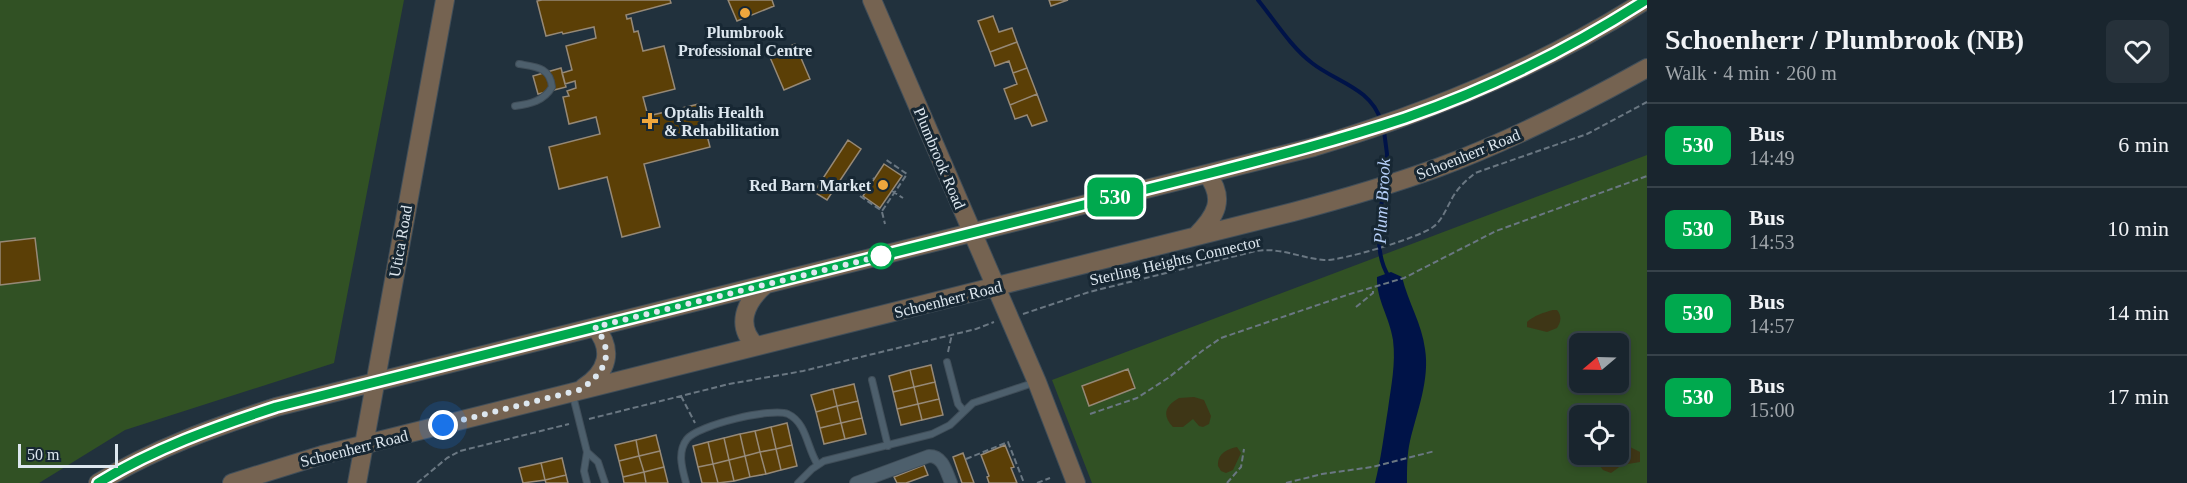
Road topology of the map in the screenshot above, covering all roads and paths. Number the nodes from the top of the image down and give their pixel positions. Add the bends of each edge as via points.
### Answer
1 (445, 0) edge
2 (872, 0) edge
3 (1646, 0) edge
4 (519, 64) dead end
5 (1647, 68) edge
6 (1647, 102) edge
7 (515, 106) dead end
8 (885, 159) dead end
9 (1207, 174) junction
10 (1647, 176) edge
11 (893, 192) junction
12 (860, 196) dead end
13 (903, 198) dead end
14 (882, 211) junction
15 (885, 224) dead end
16 (972, 232) junction
17 (1196, 237) junction
18 (765, 285) junction
19 (996, 287) junction
20 (1374, 288) junction
21 (1356, 307) dead end
22 (1024, 314) dead end
23 (994, 322) dead end
24 (595, 327) junction
25 (952, 334) junction
26 (756, 346) junction
27 (947, 362) joint
28 (872, 380) dead end
29 (374, 382) junction
30 (1037, 382) junction
31 (576, 391) junction
32 (681, 396) junction
33 (963, 410) junction
34 (1090, 414) dead end
35 (589, 419) dead end
36 (570, 424) dead end
37 (698, 430) junction
38 (362, 446) junction
39 (888, 446) junction
40 (1244, 449) dead end
41 (1434, 451) dead end
42 (587, 452) junction
43 (966, 459) dead end
44 (818, 465) junction
45 (1050, 478) dead end
46 (98, 483) edge
47 (232, 483) edge
48 (357, 483) edge
49 (417, 483) edge
50 (586, 483) edge
51 (605, 483) edge
52 (686, 483) edge
53 (798, 483) edge
54 (856, 483) edge
55 (951, 483) edge
56 (1024, 483) edge
57 (1037, 483) edge
58 (1076, 483) edge
59 (1227, 483) edge
60 (1286, 483) edge

1 - 29 main road, Utica Road
2 - 16 main road, Plumbrook Road
3 - 9 main road via 1541,60 1462,96 1314,147
4 - 7 lane via 545,70 552,87 545,97
5 - 17 main road, Schoenherr Road via 1515,136 1406,179
6 - 22 path, Sterling Heights Connector via 1587,134 1475,173 1456,192 1436,225 1419,234 1326,260 1279,250 1256,251 1089,292
8 - 11 path via 907,174
9 - 16 main road
9 - 17 main road via 1217,192 1217,205 1211,220
10 - 20 path via 1496,231
11 - 13 path
11 - 14 path
12 - 14 path
14 - 15 path
16 - 18 main road
16 - 19 main road, Plumbrook Road
17 - 19 main road, Schoenherr Road
18 - 24 main road
18 - 26 main road via 751,299 744,316 747,334
19 - 26 main road, Schoenherr Road
19 - 30 main road, Plumbrook Road
20 - 21 path
20 - 34 path via 1221,338 1137,398
23 - 25 path
24 - 29 main road
24 - 31 main road via 606,347 604,364 595,379
25 - 27 path
25 - 32 path via 803,372
26 - 31 main road, Schoenherr Road
27 - 33 lane
28 - 39 lane
29 - 38 main road, Utica Road
29 - 46 main road via 218,426
30 - 33 lane via 980,400
30 - 58 main road, Plumbrook Road
31 - 38 main road, Schoenherr Road
31 - 42 lane
32 - 35 path
32 - 37 path
33 - 39 lane via 943,429
36 - 49 path via 460,451
37 - 44 lane via 771,412 788,414 800,424
37 - 52 lane via 687,438 681,453
38 - 47 main road, Schoenherr Road
38 - 48 main road, Utica Road
39 - 44 lane
40 - 59 path via 1241,468
41 - 60 path
42 - 50 lane
42 - 51 lane via 598,462
43 - 56 path via 1008,442
44 - 53 lane
45 - 57 path
54 - 55 street via 928,456 941,460

